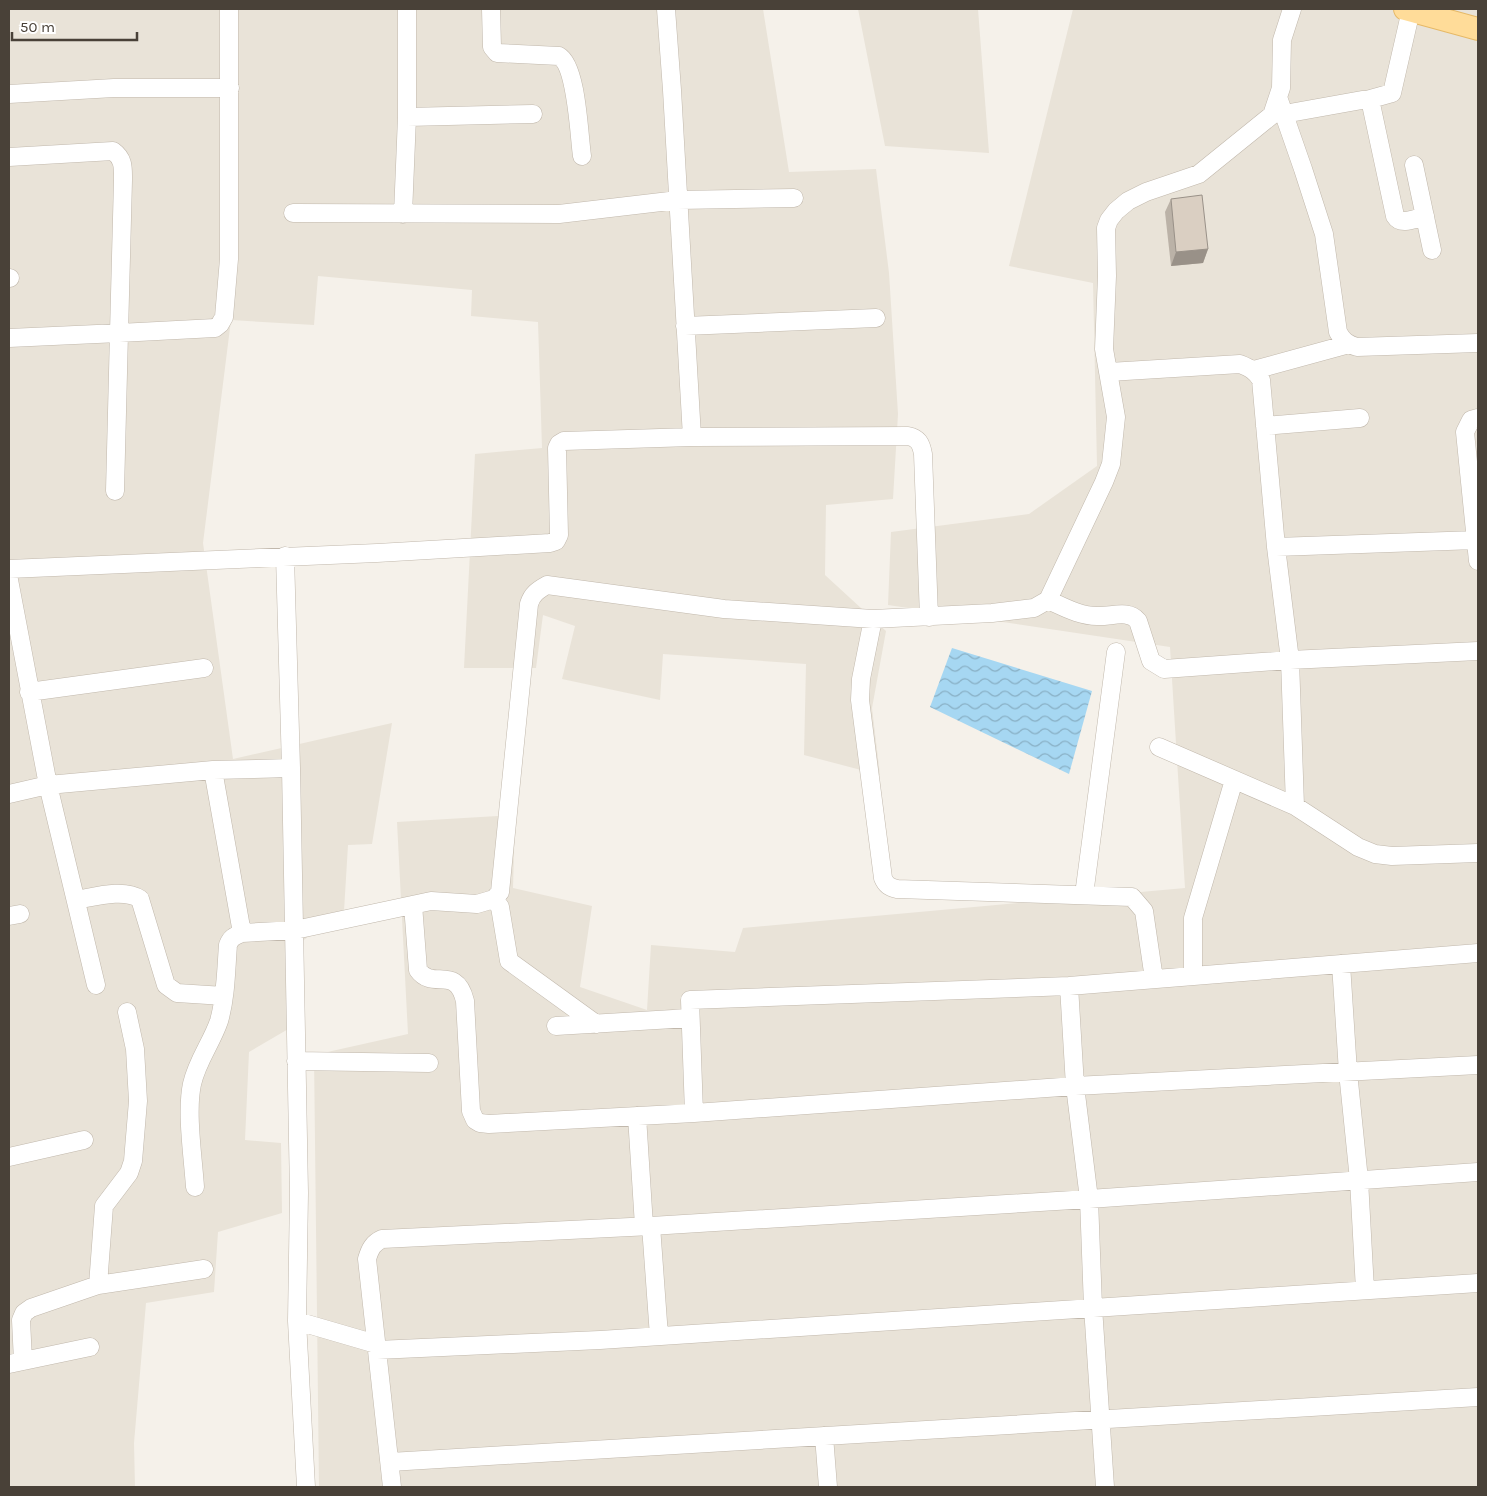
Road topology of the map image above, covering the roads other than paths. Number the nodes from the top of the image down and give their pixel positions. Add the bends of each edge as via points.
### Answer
1 (229, 9) edge
2 (406, 9) edge
3 (491, 9) edge
4 (666, 9) edge
5 (1292, 9) edge
6 (1408, 10) edge
7 (1478, 29) edge
8 (230, 88) junction
9 (9, 94) edge
10 (1367, 100) junction
11 (1281, 107) junction
12 (533, 114) dead end
13 (406, 117) junction
14 (582, 156) dead end
15 (9, 157) edge
16 (1414, 165) dead end
17 (794, 198) dead end
18 (678, 200) junction
19 (293, 213) dead end
20 (403, 214) junction
21 (1426, 216) junction
22 (1432, 250) dead end
23 (876, 318) dead end
24 (685, 326) junction
25 (119, 333) junction
26 (9, 338) edge
27 (1478, 343) edge
28 (1349, 344) junction
29 (1254, 370) junction
30 (1109, 372) junction
31 (1360, 418) dead end
32 (1478, 418) edge
33 (1265, 426) junction
34 (692, 437) junction
35 (115, 491) dead end
36 (1476, 540) junction
37 (1276, 547) junction
38 (285, 556) junction
39 (1478, 561) edge
40 (9, 569) edge
41 (9, 580) edge
42 (1048, 600) junction
43 (929, 617) junction
44 (873, 618) junction
45 (1478, 651) edge
46 (1116, 652) dead end
47 (1290, 660) junction
48 (204, 668) dead end
49 (29, 692) junction
50 (1159, 747) dead end
51 (291, 768) junction
52 (213, 770) junction
53 (1234, 780) junction
54 (48, 785) junction
55 (9, 794) edge
56 (1295, 806) junction
57 (1478, 853) edge
58 (1084, 895) junction
59 (494, 899) junction
60 (76, 900) junction
61 (413, 905) junction
62 (294, 930) junction
63 (242, 933) junction
64 (1478, 953) edge
65 (1341, 964) junction
66 (1193, 976) junction
67 (1154, 979) junction
68 (96, 985) dead end
69 (1068, 986) junction
70 (224, 996) junction
71 (127, 1012) dead end
72 (690, 1018) junction
73 (596, 1024) junction
74 (556, 1026) dead end
75 (296, 1061) junction
76 (429, 1063) dead end
77 (1478, 1065) edge
78 (1348, 1072) junction
79 (1076, 1086) junction
80 (694, 1113) junction
81 (637, 1116) junction
82 (84, 1140) dead end
83 (9, 1157) edge
84 (1478, 1172) edge
85 (1360, 1180) junction
86 (195, 1187) dead end
87 (1089, 1199) junction
88 (647, 1226) junction
89 (204, 1269) dead end
90 (1478, 1283) edge
91 (98, 1285) junction
92 (1365, 1290) junction
93 (1093, 1307) junction
94 (297, 1321) junction
95 (659, 1336) junction
96 (90, 1347) dead end
97 (377, 1347) junction
98 (16, 1362) edge
99 (1478, 1397) edge
100 (1100, 1419) junction
101 (824, 1436) junction
102 (390, 1462) junction
103 (306, 1487) edge
104 (392, 1487) edge
105 (828, 1487) edge
106 (1105, 1487) edge

1 - 8 street
2 - 13 street
3 - 14 street via 492,47 497,53 559,56 566,62 576,98
4 - 18 street
5 - 11 street via 1282,40
6 - 7 main road
6 - 10 street via 1392,93
8 - 9 street via 114,88
8 - 25 street via 229,259 224,317 215,328
10 - 11 street
10 - 21 street via 1371,104 1398,220 1402,222
11 - 28 street via 1324,234 1338,332
11 - 30 street via 1199,174 1134,198 1109,220 1106,228 1104,349
12 - 13 street
13 - 20 street
15 - 25 street via 103,150 119,155 123,180
16 - 21 street
17 - 18 street
18 - 20 street via 559,214
18 - 24 street
19 - 20 street
21 - 22 street
23 - 24 street
24 - 34 street
25 - 26 street
25 - 35 street
27 - 28 street via 1357,347
28 - 29 street
29 - 30 street via 1240,364
29 - 33 street via 1261,380
30 - 42 street via 1116,417 1110,464
31 - 33 street
32 - 36 street via 1471,420 1465,432
33 - 37 street
34 - 38 street via 571,440 559,444 559,535 556,541
34 - 43 street via 916,438 922,444 924,454
36 - 37 street
36 - 39 street
37 - 47 street
38 - 40 street
38 - 51 street
41 - 49 street
42 - 43 street via 1034,608
42 - 47 street via 1085,615 1134,616 1151,661 1164,669
43 - 44 street
44 - 58 street via 860,700 885,884 897,889
44 - 59 street via 724,609 547,585 538,589 529,604 500,892
45 - 47 street
46 - 58 street
47 - 56 street
48 - 49 street
49 - 54 street
50 - 53 street
51 - 52 street
51 - 62 street
52 - 54 street
52 - 63 street
53 - 56 street
53 - 66 street via 1193,918
54 - 55 street
54 - 60 street
56 - 57 street via 1358,847 1375,854
58 - 67 street via 1132,897 1139,904 1144,911
59 - 61 street via 477,904 432,901
59 - 73 street via 500,906 509,961
60 - 68 street
60 - 70 street via 124,893 140,899 166,985 177,992
61 - 62 street
61 - 81 street via 418,970 428,978 453,981 463,992 471,1111 475,1120 489,1124
62 - 63 street
62 - 75 street
63 - 70 street via 234,936 228,945
64 - 65 street
65 - 66 street
65 - 78 street
66 - 67 street
67 - 69 street
69 - 72 street via 690,1000
69 - 79 street
70 - 86 street via 218,1022 192,1082 190,1100
71 - 91 street via 135,1049 138,1101 133,1161 129,1174 104,1206
72 - 73 street
72 - 80 street
73 - 74 street
75 - 76 street
75 - 94 street
77 - 78 street
78 - 79 street
78 - 85 street
79 - 80 street
79 - 87 street
80 - 81 street
81 - 88 street
82 - 83 street
84 - 85 street
85 - 87 street
85 - 92 street
87 - 88 street
87 - 93 street
88 - 95 street
88 - 97 street via 376,1241 367,1259
89 - 91 street
90 - 92 street
91 - 98 street via 24,1312
92 - 93 street
93 - 95 street
93 - 100 street
94 - 97 street
94 - 103 street
95 - 97 street
96 - 98 street
97 - 102 street
99 - 100 street
100 - 101 street
100 - 106 street
101 - 102 street
101 - 105 street
102 - 104 street

